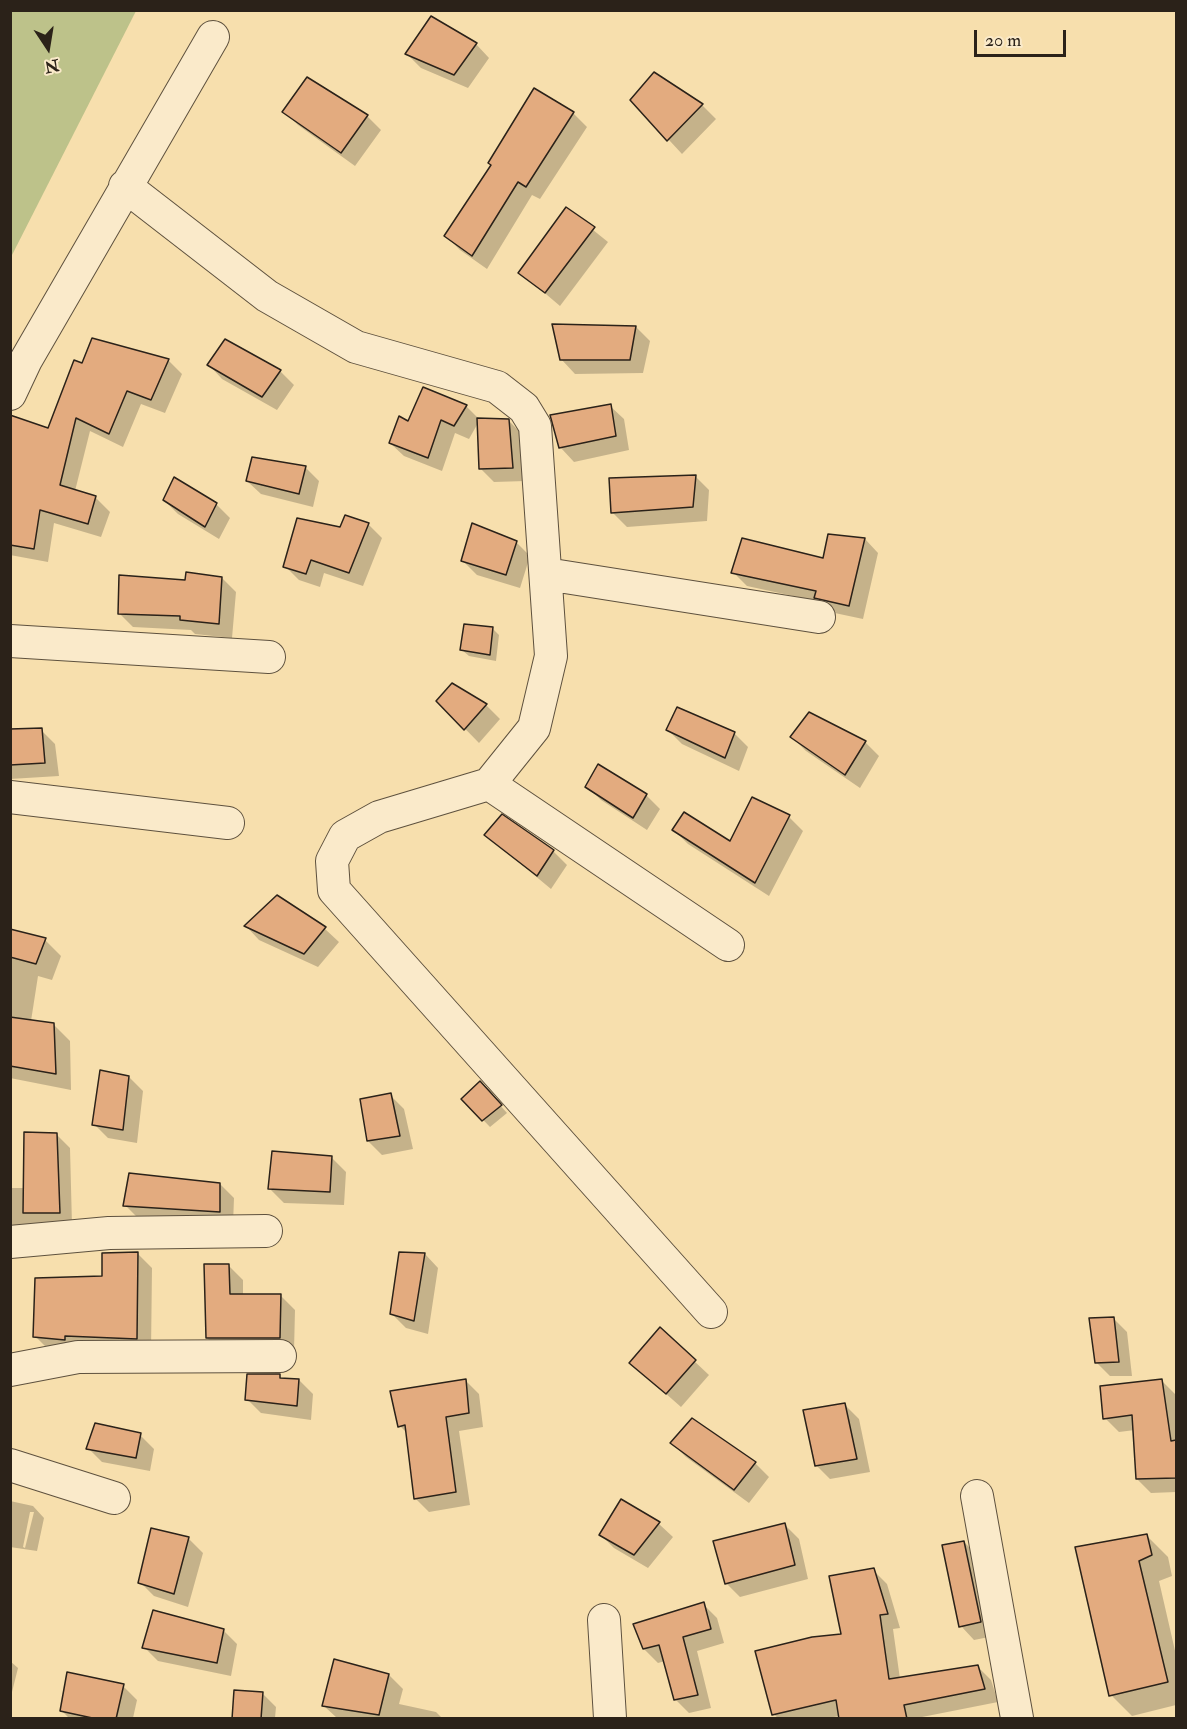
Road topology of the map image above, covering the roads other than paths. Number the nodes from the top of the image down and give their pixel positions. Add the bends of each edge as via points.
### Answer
1 (213, 37) dead end
2 (125, 186) junction
3 (10, 394) edge
4 (546, 574) junction
5 (819, 616) dead end
6 (10, 641) edge
7 (269, 657) dead end
8 (489, 784) junction
9 (10, 797) edge
10 (228, 824) dead end
11 (728, 945) dead end
12 (266, 1231) dead end
13 (10, 1242) edge
14 (711, 1312) dead end
15 (280, 1356) dead end
16 (10, 1370) edge
17 (10, 1465) edge
18 (977, 1496) dead end
19 (114, 1498) dead end
20 (604, 1620) dead end
21 (610, 1719) edge
22 (1017, 1719) edge

1 - 2 street
2 - 3 street
2 - 4 street via 267,296 356,347 497,387 525,408 535,426
4 - 5 street
4 - 8 street via 551,656 534,728
6 - 7 street
8 - 11 street
8 - 14 street via 379,817 345,836 332,861 334,890
9 - 10 street
12 - 13 street via 109,1233
15 - 16 street via 78,1357
17 - 19 street
18 - 22 street
20 - 21 street

